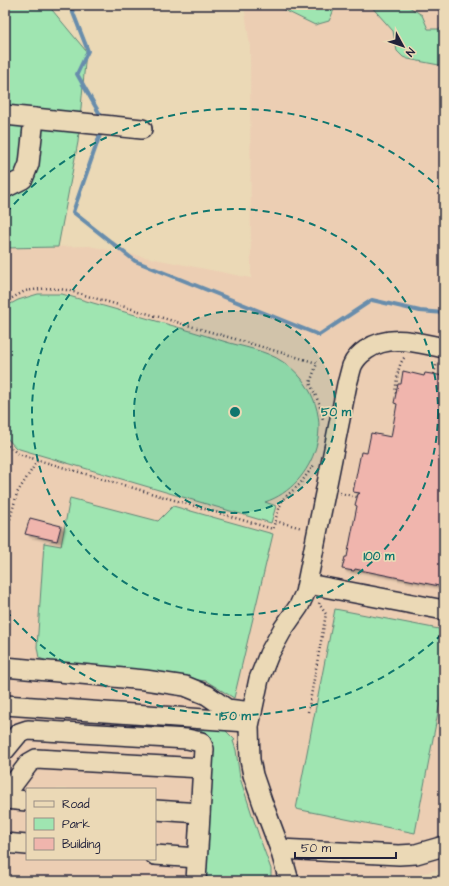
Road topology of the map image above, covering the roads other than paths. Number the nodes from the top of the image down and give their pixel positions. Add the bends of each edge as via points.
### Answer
1 (5, 115) edge
2 (34, 118) junction
3 (142, 129) dead end
4 (5, 188) edge
5 (444, 348) edge
6 (317, 586) junction
7 (444, 610) edge
8 (5, 667) edge
9 (5, 706) edge
10 (251, 717) junction
11 (5, 750) edge
12 (202, 768) junction
13 (5, 795) edge
14 (5, 799) edge
15 (26, 800) edge
16 (156, 810) edge
17 (200, 813) junction
18 (5, 843) edge
19 (26, 845) edge
20 (444, 846) edge
21 (280, 849) junction
22 (156, 855) edge
23 (197, 858) junction
24 (196, 881) edge
25 (289, 881) edge

1 - 2 lane
2 - 3 lane
2 - 4 lane via 29,164 23,179
5 - 6 lane via 390,340 372,346 351,368 318,532
6 - 7 lane
6 - 10 lane via 304,595 269,654 259,679
8 - 10 lane via 185,686 207,695 227,709
9 - 10 lane
10 - 21 lane via 249,743 253,775
11 - 12 lane via 20,733 28,730 187,739 203,745
12 - 13 lane via 36,759 29,763
12 - 17 lane
14 - 15 lane
16 - 17 lane
17 - 23 lane
18 - 19 lane
20 - 21 lane via 416,854 399,855
21 - 25 lane
22 - 23 lane
23 - 24 lane

